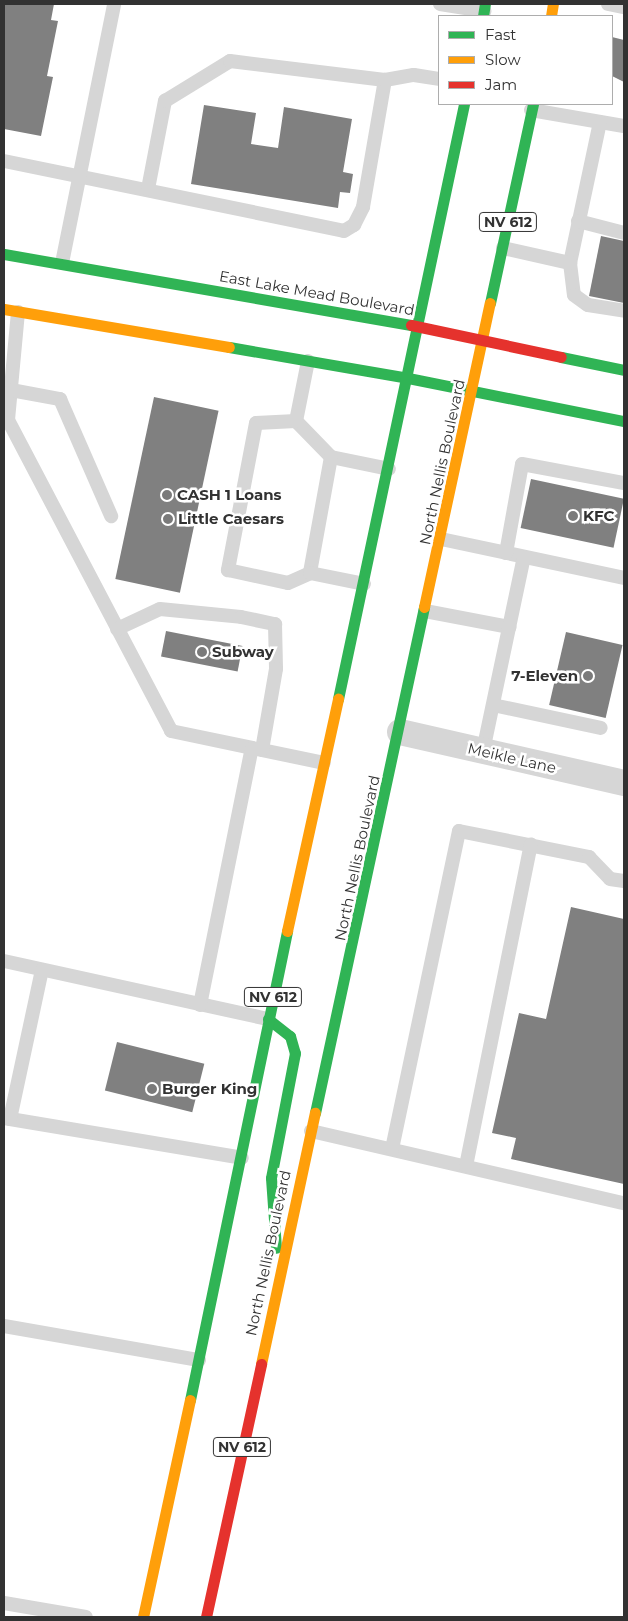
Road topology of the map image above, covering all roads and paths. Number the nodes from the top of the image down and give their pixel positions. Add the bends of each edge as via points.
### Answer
1 (114, 4) edge
2 (440, 4) edge
3 (608, 4) edge
4 (624, 7) edge
5 (484, 10) edge
6 (438, 79) edge
7 (385, 80) junction
8 (464, 105) edge
9 (532, 107) edge
10 (600, 122) junction
11 (624, 126) edge
12 (4, 160) edge
13 (82, 175) junction
14 (148, 189) junction
15 (578, 221) junction
16 (624, 233) edge
17 (503, 248) junction
18 (4, 254) edge
19 (62, 263) junction
20 (570, 263) junction
21 (4, 309) edge
22 (624, 311) edge
23 (18, 312) junction
24 (418, 326) junction
25 (484, 339) junction
26 (308, 361) junction
27 (624, 370) edge
28 (408, 378) junction
29 (11, 390) junction
30 (473, 390) junction
31 (6, 419) edge
32 (296, 421) junction
33 (624, 421) edge
34 (331, 457) junction
35 (389, 469) junction
36 (624, 483) edge
37 (110, 516) dead end
38 (441, 539) junction
39 (506, 553) junction
40 (524, 557) junction
41 (310, 573) junction
42 (624, 578) edge
43 (364, 584) junction
44 (425, 611) junction
45 (117, 628) junction
46 (509, 628) junction
47 (493, 705) junction
48 (601, 728) dead end
49 (400, 732) junction
50 (257, 749) junction
51 (483, 751) junction
52 (324, 763) junction
53 (624, 783) edge
54 (531, 845) junction
55 (624, 881) edge
56 (4, 961) edge
57 (42, 970) junction
58 (200, 1005) junction
59 (268, 1019) junction
60 (7, 1118) edge
61 (311, 1131) junction
62 (392, 1150) junction
63 (242, 1158) junction
64 (466, 1166) junction
65 (624, 1203) edge
66 (278, 1277) junction
67 (4, 1326) edge
68 (199, 1360) junction
69 (4, 1603) edge
70 (86, 1617) edge
71 (143, 1617) edge
72 (206, 1617) edge

1 - 13 lane
2 - 5 lane
3 - 4 lane
6 - 7 lane via 414,75
7 - 14 lane via 230,61 165,101
7 - 14 lane via 363,207 354,225 344,230
8 - 24 main road, NV 612
9 - 10 lane
9 - 17 main road, North Nellis Boulevard / NV 612
10 - 11 lane
10 - 15 lane
12 - 13 lane
13 - 14 lane
13 - 19 lane
15 - 16 lane
15 - 20 lane
17 - 20 lane
17 - 25 main road, North Nellis Boulevard / NV 612
18 - 19 main road, East Lake Mead Boulevard
19 - 24 main road, East Lake Mead Boulevard
20 - 22 lane via 574,295 588,305
21 - 23 main road
23 - 26 main road
23 - 29 lane
24 - 25 main road, East Lake Mead Boulevard
24 - 28 main road, NV 612
25 - 27 main road, East Lake Mead Boulevard
25 - 30 main road, North Nellis Boulevard / NV 612
26 - 28 main road
26 - 32 lane
28 - 30 main road
28 - 35 main road, NV 612
29 - 31 lane
29 - 37 lane via 60,399
30 - 33 main road
30 - 38 main road, North Nellis Boulevard / NV 612
31 - 45 lane
32 - 34 lane
32 - 41 lane via 256,423 228,570 288,583
34 - 35 lane
34 - 41 lane
35 - 43 main road, NV 612
36 - 39 lane via 522,464
38 - 39 lane
38 - 44 main road, North Nellis Boulevard / NV 612
39 - 40 lane
40 - 42 lane
40 - 46 lane
41 - 43 lane
43 - 52 main road, NV 612
44 - 46 lane
44 - 49 main road, North Nellis Boulevard / NV 612
45 - 50 lane via 170,731
45 - 50 lane via 160,609 241,617 275,624 276,669
46 - 47 lane
47 - 48 lane
47 - 51 lane
49 - 51 street, Meikle Lane
49 - 61 main road, North Nellis Boulevard / NV 612
50 - 52 lane
50 - 58 lane
51 - 53 street, Meikle Lane
52 - 59 main road, NV 612
54 - 55 lane via 589,857 610,879
54 - 62 lane via 459,831
54 - 64 lane
56 - 57 lane
57 - 58 lane
57 - 60 lane
58 - 59 lane
59 - 63 main road, NV 612
59 - 66 main road via 290,1036 295,1053 271,1178
60 - 63 lane
61 - 62 lane
61 - 66 main road, North Nellis Boulevard / NV 612
62 - 64 lane
63 - 68 main road, NV 612
64 - 65 lane
66 - 72 main road, North Nellis Boulevard / NV 612
67 - 68 lane
68 - 71 main road, NV 612
69 - 70 lane

